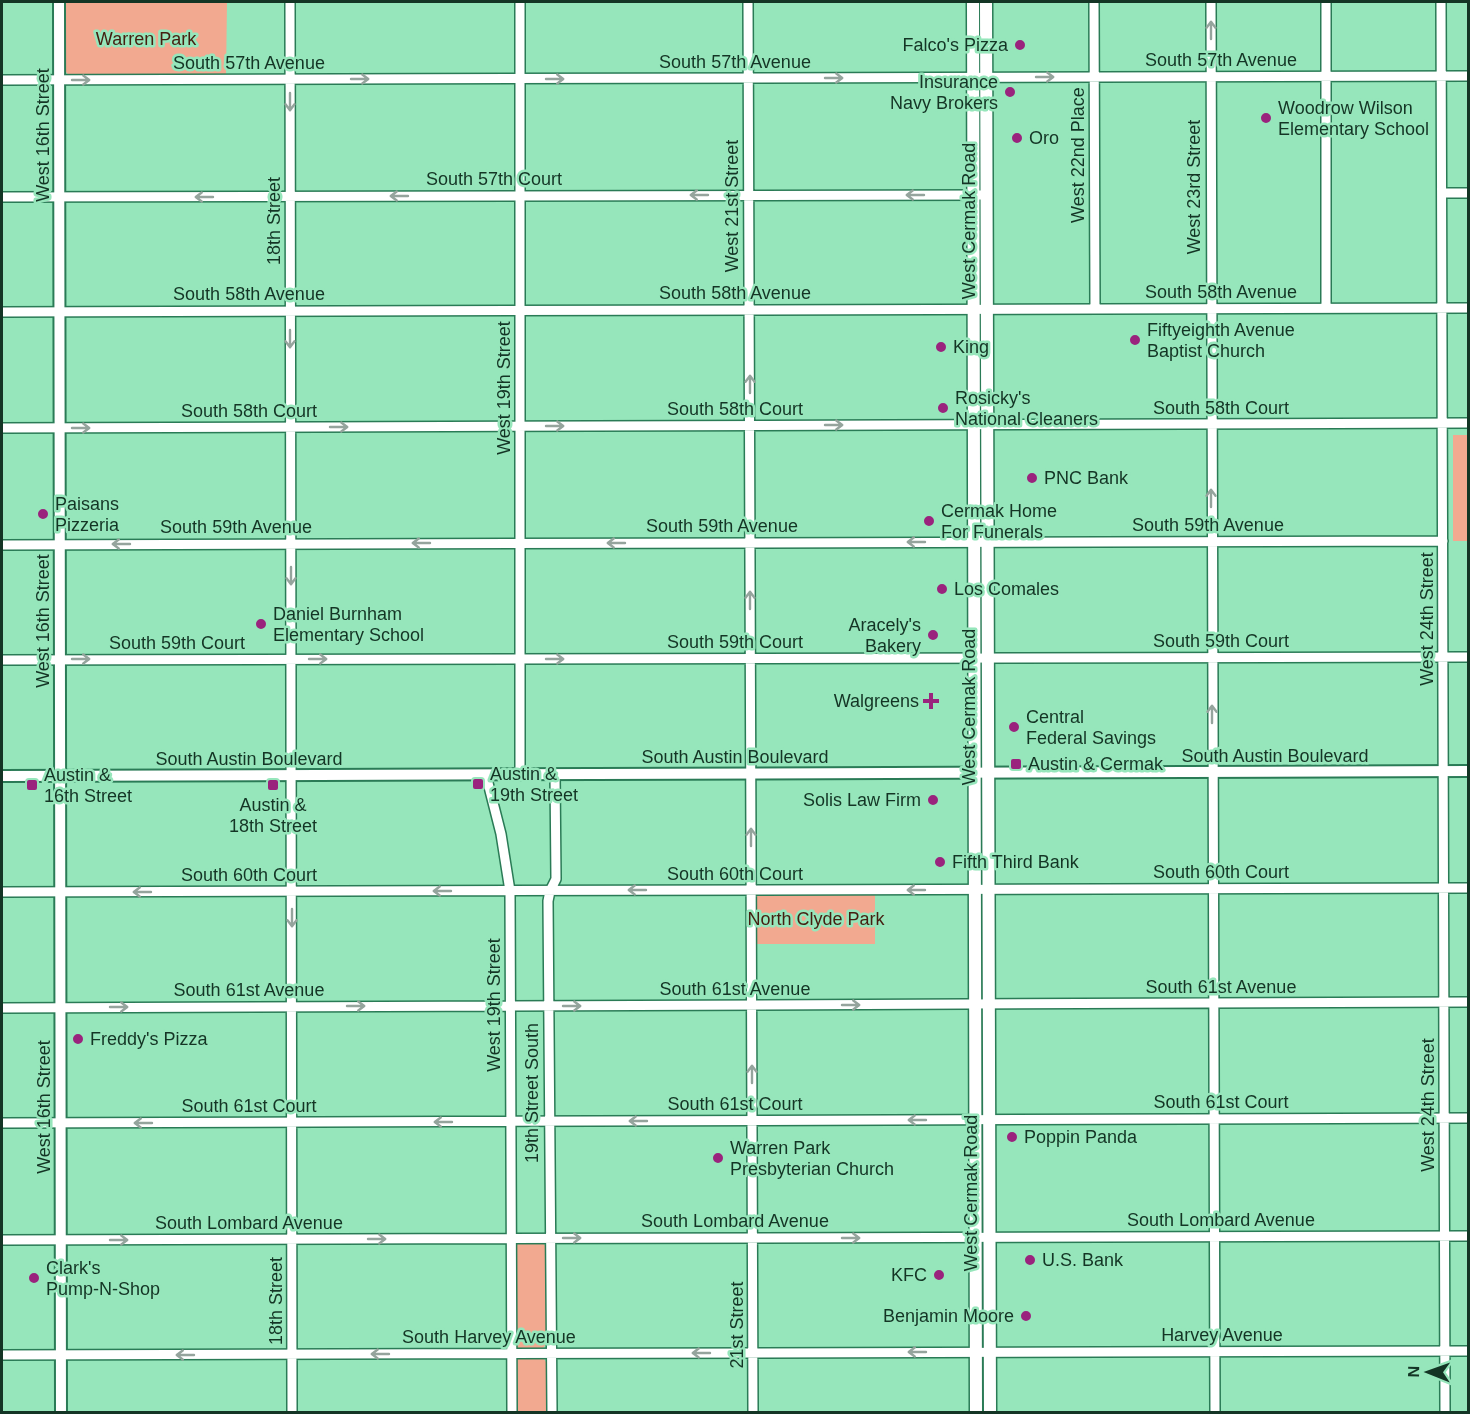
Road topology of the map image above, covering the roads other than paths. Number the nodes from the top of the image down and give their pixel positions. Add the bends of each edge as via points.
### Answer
1 (59, 2) edge
2 (290, 2) edge
3 (520, 2) edge
4 (748, 2) edge
5 (973, 2) edge
6 (986, 2) edge
7 (1094, 2) edge
8 (1210, 2) edge
9 (1326, 2) edge
10 (1441, 2) edge
11 (1442, 76) junction
12 (1468, 76) edge
13 (1094, 77) junction
14 (1211, 77) junction
15 (1326, 77) junction
16 (748, 78) junction
17 (973, 78) junction
18 (986, 78) junction
19 (290, 79) junction
20 (520, 79) junction
21 (2, 80) edge
22 (59, 80) junction
23 (1442, 193) junction
24 (1468, 193) edge
25 (749, 195) junction
26 (973, 195) junction
27 (987, 195) junction
28 (290, 196) junction
29 (520, 196) junction
30 (2, 197) edge
31 (59, 197) junction
32 (1326, 308) junction
33 (1443, 308) junction
34 (1468, 308) edge
35 (974, 309) junction
36 (987, 309) junction
37 (1095, 309) junction
38 (1211, 309) junction
39 (520, 310) junction
40 (749, 310) junction
41 (59, 311) junction
42 (291, 311) junction
43 (2, 312) edge
44 (1443, 423) junction
45 (1468, 423) edge
46 (1211, 424) junction
47 (980, 425) junction
48 (520, 426) junction
49 (750, 426) junction
50 (291, 427) junction
51 (2, 428) edge
52 (60, 428) junction
53 (1212, 541) junction
54 (1443, 541) junction
55 (974, 542) junction
56 (987, 542) junction
57 (520, 543) junction
58 (750, 543) junction
59 (2, 544) edge
60 (60, 544) junction
61 (291, 544) junction
62 (1212, 657) junction
63 (1444, 657) junction
64 (1468, 657) edge
65 (751, 658) junction
66 (974, 658) junction
67 (987, 658) junction
68 (291, 659) junction
69 (520, 659) junction
70 (2, 660) edge
71 (60, 660) junction
72 (1468, 771) edge
73 (1212, 772) junction
74 (1444, 772) junction
75 (981, 773) junction
76 (520, 774) junction
77 (555, 774) junction
78 (751, 774) junction
79 (291, 775) junction
80 (486, 775) junction
81 (2, 776) edge
82 (60, 776) junction
83 (1212, 888) junction
84 (1444, 888) junction
85 (1468, 888) edge
86 (975, 889) junction
87 (988, 889) junction
88 (752, 890) junction
89 (291, 891) junction
90 (510, 891) junction
91 (550, 891) junction
92 (2, 892) edge
93 (60, 892) junction
94 (1445, 1002) junction
95 (1468, 1002) edge
96 (1213, 1003) junction
97 (982, 1004) junction
98 (752, 1005) junction
99 (511, 1006) junction
100 (548, 1006) junction
101 (60, 1007) junction
102 (292, 1007) junction
103 (2, 1008) edge
104 (1445, 1118) junction
105 (1468, 1118) edge
106 (1214, 1119) junction
107 (753, 1120) junction
108 (982, 1120) junction
109 (511, 1121) junction
110 (549, 1121) junction
111 (292, 1122) junction
112 (2, 1123) edge
113 (60, 1123) junction
114 (1214, 1236) junction
115 (1445, 1236) junction
116 (1468, 1236) edge
117 (975, 1237) junction
118 (989, 1237) junction
119 (753, 1238) junction
120 (292, 1239) junction
121 (511, 1239) junction
122 (550, 1239) junction
123 (2, 1240) edge
124 (60, 1240) junction
125 (1445, 1351) junction
126 (1468, 1351) edge
127 (976, 1352) junction
128 (990, 1352) junction
129 (1215, 1352) junction
130 (753, 1353) junction
131 (292, 1354) junction
132 (512, 1354) junction
133 (551, 1354) junction
134 (2, 1355) edge
135 (61, 1355) junction
136 (61, 1413) edge
137 (292, 1413) edge
138 (512, 1413) edge
139 (552, 1413) edge
140 (753, 1413) edge
141 (976, 1413) edge
142 (990, 1413) edge
143 (1215, 1413) edge
144 (1445, 1413) edge

1 - 22 street, West 16th Street
2 - 19 street, 18th Street
3 - 20 street, West 19th Street
4 - 16 street, West 21st Street
5 - 17 main road, West Cermak Road
6 - 18 main road, West Cermak Road
7 - 13 street, West 22nd Place
14 -> 8 street, West 23rd Street
9 - 15 street
10 - 11 street, West 24th Street
11 - 12 street, South 57th Avenue
11 - 15 street, South 57th Avenue
11 - 23 street, West 24th Street
13 - 14 street, South 57th Avenue
18 -> 13 street, South 57th Avenue
13 - 37 street, West 22nd Place
14 - 15 street, South 57th Avenue
14 - 38 street, West 23rd Street
15 - 32 street
16 -> 17 street, South 57th Avenue
20 -> 16 street, South 57th Avenue
16 - 25 street, West 21st Street
17 - 18 street, South 57th Avenue
17 - 26 main road, West Cermak Road
18 - 27 main road, West Cermak Road
19 -> 20 street, South 57th Avenue
22 -> 19 street, South 57th Avenue
19 -> 28 street, 18th Street
20 - 29 street, West 19th Street
21 - 22 street, South 57th Avenue
22 - 31 street, West 16th Street
23 - 24 street
23 - 33 street, West 24th Street
26 -> 25 street, South 57th Court
25 -> 29 street, South 57th Court
25 - 40 street, West 21st Street
26 - 27 street, South 57th Court
26 - 35 main road, West Cermak Road
27 - 36 main road, West Cermak Road
29 -> 28 street, South 57th Court
28 -> 31 street, South 57th Court
28 - 42 street, 18th Street
29 - 39 street, West 19th Street
30 - 31 street, South 57th Court
31 - 41 street, West 16th Street
32 - 33 street, South 58th Avenue
32 - 38 street, South 58th Avenue
33 - 34 street, South 58th Avenue
33 - 44 street, West 24th Street
35 - 36 street, South 58th Avenue
35 - 40 street, South 58th Avenue
35 - 47 main road, West Cermak Road
36 - 37 street, South 58th Avenue
36 - 47 main road, West Cermak Road
37 - 38 street, South 58th Avenue
38 - 46 street, West 23rd Street
39 - 40 street, South 58th Avenue
39 - 42 street, South 58th Avenue
39 - 48 street, West 19th Street
49 -> 40 street, West 21st Street
41 - 42 street, South 58th Avenue
41 - 43 street, South 58th Avenue
41 - 52 street, West 16th Street
42 -> 50 street, 18th Street
44 - 45 street, South 58th Court
44 - 46 street, South 58th Court
44 - 54 street, West 24th Street
46 - 47 street, South 58th Court
53 -> 46 street, West 23rd Street
49 -> 47 street, South 58th Court
47 - 55 main road, West Cermak Road
47 - 56 main road, West Cermak Road
48 -> 49 street, South 58th Court
50 -> 48 street, South 58th Court
48 - 57 street, West 19th Street
49 - 58 street, West 21st Street
52 -> 50 street, South 58th Court
50 - 61 street, 18th Street
51 - 52 street, South 58th Court
52 - 60 street, West 16th Street
53 - 54 street, South 59th Avenue
53 - 56 street, South 59th Avenue
53 - 62 street, West 23rd Street
54 - 63 street, West 24th Street
55 - 56 street, South 59th Avenue
55 -> 58 street, South 59th Avenue
55 - 66 main road, West Cermak Road
56 - 67 main road, West Cermak Road
58 -> 57 street, South 59th Avenue
57 -> 61 street, South 59th Avenue
57 - 69 street, West 19th Street
65 -> 58 street, West 21st Street
59 - 60 street, South 59th Avenue
61 -> 60 street, South 59th Avenue
60 - 71 street, West 16th Street
61 -> 68 street, 18th Street
62 - 63 street, South 59th Court
62 - 67 street, South 59th Court
73 -> 62 street, West 23rd Street
63 - 64 street, South 59th Court
63 - 74 street, West 24th Street
65 - 66 street, South 59th Court
69 -> 65 street, South 59th Court
65 - 78 street, West 21st Street
66 - 67 street, South 59th Court
66 - 75 main road, West Cermak Road
67 - 75 main road, West Cermak Road
68 -> 69 street, South 59th Court
71 -> 68 street, South 59th Court
68 - 79 street, 18th Street
69 - 76 street, West 19th Street
70 - 71 street, South 59th Court
71 - 82 street, West 16th Street
72 - 74 street, South Austin Boulevard
73 - 74 street, South Austin Boulevard
73 - 75 street, South Austin Boulevard
73 - 83 street, West 23rd Street
74 - 84 street, West 24th Street
75 - 78 street, South Austin Boulevard
75 - 86 main road, West Cermak Road
75 - 87 main road, West Cermak Road
76 - 77 street, South Austin Boulevard
76 - 80 street, South Austin Boulevard
77 - 78 street, South Austin Boulevard
77 - 91 street, 19th Street South via 556,879
88 -> 78 street, West 21st Street
79 - 80 street, South Austin Boulevard
79 - 82 street, South Austin Boulevard
79 - 89 street, 18th Street
80 - 90 street, West 19th Street
81 - 82 street, South Austin Boulevard
82 - 93 street, West 16th Street
83 - 84 street, South 60th Court
83 - 87 street, South 60th Court
83 - 96 street, West 23rd Street
84 - 85 street, South 60th Court
84 - 94 street, West 24th Street
86 - 87 street, South 60th Court
86 -> 88 street, South 60th Court
86 - 97 main road, West Cermak Road
87 - 97 main road, West Cermak Road
88 -> 91 street, South 60th Court
88 - 98 street, West 21st Street
90 -> 89 street, South 60th Court
89 -> 93 street, South 60th Court
89 -> 102 street, 18th Street
90 - 91 street, South 60th Court
90 - 99 street, West 19th Street
91 - 100 street, 19th Street South
92 - 93 street, South 60th Court
93 - 101 street, West 16th Street
94 - 95 street, South 61st Avenue
94 - 96 street, South 61st Avenue
94 - 104 street, West 24th Street
96 - 97 street, South 61st Avenue
96 - 106 street, West 23rd Street
98 -> 97 street, South 61st Avenue
97 - 108 main road, West Cermak Road
100 -> 98 street, South 61st Avenue
107 -> 98 street, West 21st Street
99 - 100 street, South 61st Avenue
102 -> 99 street, South 61st Avenue
99 - 109 street, West 19th Street
100 - 110 street, 19th Street South
101 -> 102 street, South 61st Avenue
101 - 103 street, South 61st Avenue
101 - 113 street, West 16th Street
102 - 111 street, 18th Street
104 - 105 street, South 61st Court
104 - 106 street, South 61st Court
104 - 115 street, West 24th Street
106 - 108 street, South 61st Court
106 - 114 street, West 23rd Street
108 -> 107 street, South 61st Court
107 -> 110 street, South 61st Court
107 - 119 street, West 21st Street
108 - 117 main road, West Cermak Road
108 - 118 main road, West Cermak Road
109 - 110 street, South 61st Court
109 -> 111 street, South 61st Court
109 - 121 street, West 19th Street
110 - 122 street, 19th Street South
111 -> 113 street, South 61st Court
111 - 120 street, 18th Street
112 - 113 street, South 61st Court
113 - 124 street, West 16th Street
114 - 115 street, South Lombard Avenue
114 - 118 street, South Lombard Avenue
114 - 129 street, West 23rd Street
115 - 116 street, South Lombard Avenue
115 - 125 street, West 24th Street
117 - 118 street, South Lombard Avenue
119 -> 117 street, South Lombard Avenue
117 - 127 main road, West Cermak Road
118 - 128 main road, West Cermak Road
122 -> 119 street, South Lombard Avenue
119 - 130 street, 21st Street
120 -> 121 street, South Lombard Avenue
124 -> 120 street, South Lombard Avenue
120 - 131 street, 18th Street
121 - 122 street, South Lombard Avenue
121 - 132 street, West 19th Street
122 - 133 street, 19th Street South
123 - 124 street, South Lombard Avenue
124 - 135 street, West 16th Street
125 - 126 street, Harvey Avenue
125 - 129 street, Harvey Avenue
125 - 144 street, West 24th Street
127 - 128 street, Harvey Avenue
127 -> 130 street, South Harvey Avenue
127 - 141 main road, West Cermak Road
128 - 129 street, Harvey Avenue
128 - 142 main road, West Cermak Road
129 - 143 street, West 23rd Street
130 -> 133 street, South Harvey Avenue
130 - 140 street, 21st Street
132 -> 131 street, South Harvey Avenue
131 -> 135 street, South Harvey Avenue
131 - 137 street, 18th Street
132 - 133 street, South Harvey Avenue
132 - 138 street, West 19th Street
133 - 139 street, 19th Street South
134 - 135 street, South Harvey Avenue
135 - 136 street, West 16th Street

